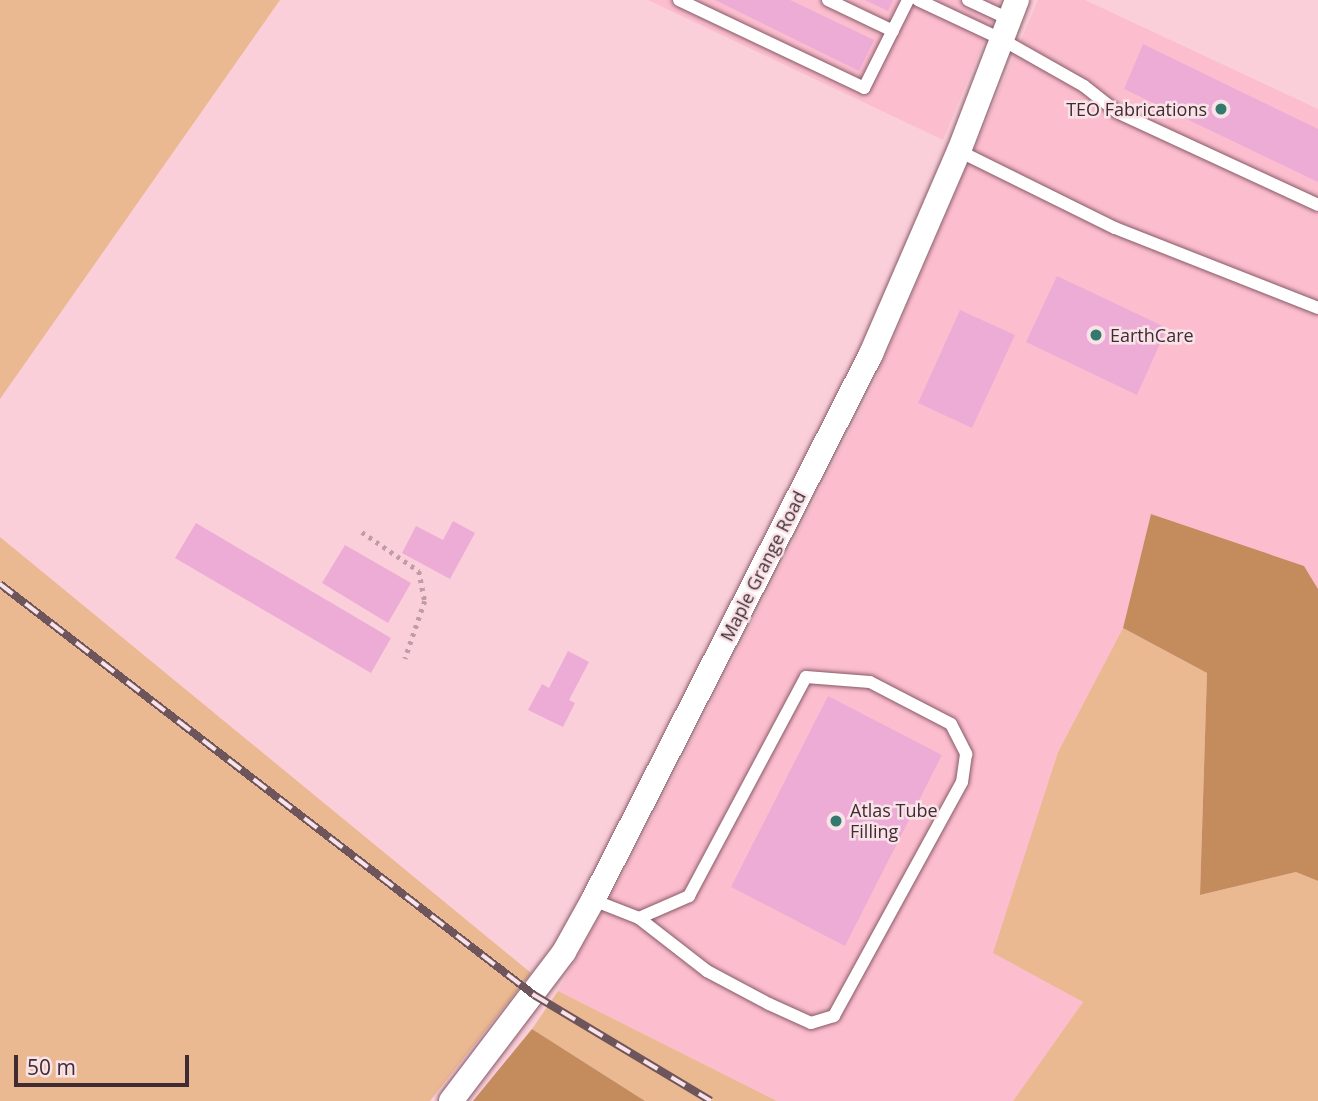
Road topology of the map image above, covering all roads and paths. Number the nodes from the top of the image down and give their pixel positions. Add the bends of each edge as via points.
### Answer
1 (679, 0) edge
2 (828, 0) edge
3 (908, 0) edge
4 (918, 0) edge
5 (968, 0) edge
6 (1009, 19) edge
7 (892, 31) junction
8 (959, 151) junction
9 (1318, 205) edge
10 (1318, 309) edge
11 (362, 532) dead end
12 (405, 659) dead end
13 (593, 900) junction
14 (639, 918) junction
15 (451, 1101) edge

1 - 7 lane via 864,88
2 - 7 lane
3 - 7 lane
4 - 6 lane
5 - 6 lane
6 - 8 street, Maple Grange Road
6 - 9 lane via 1117,112
8 - 10 lane via 1115,228
8 - 13 street, Maple Grange Road via 872,354
11 - 12 path via 419,571 425,601
13 - 14 lane
13 - 15 street, Maple Grange Road via 564,952
14 - 14 lane via 689,896 806,677 870,682 951,724 965,754 962,782 834,1016 811,1023 769,1004 707,971

